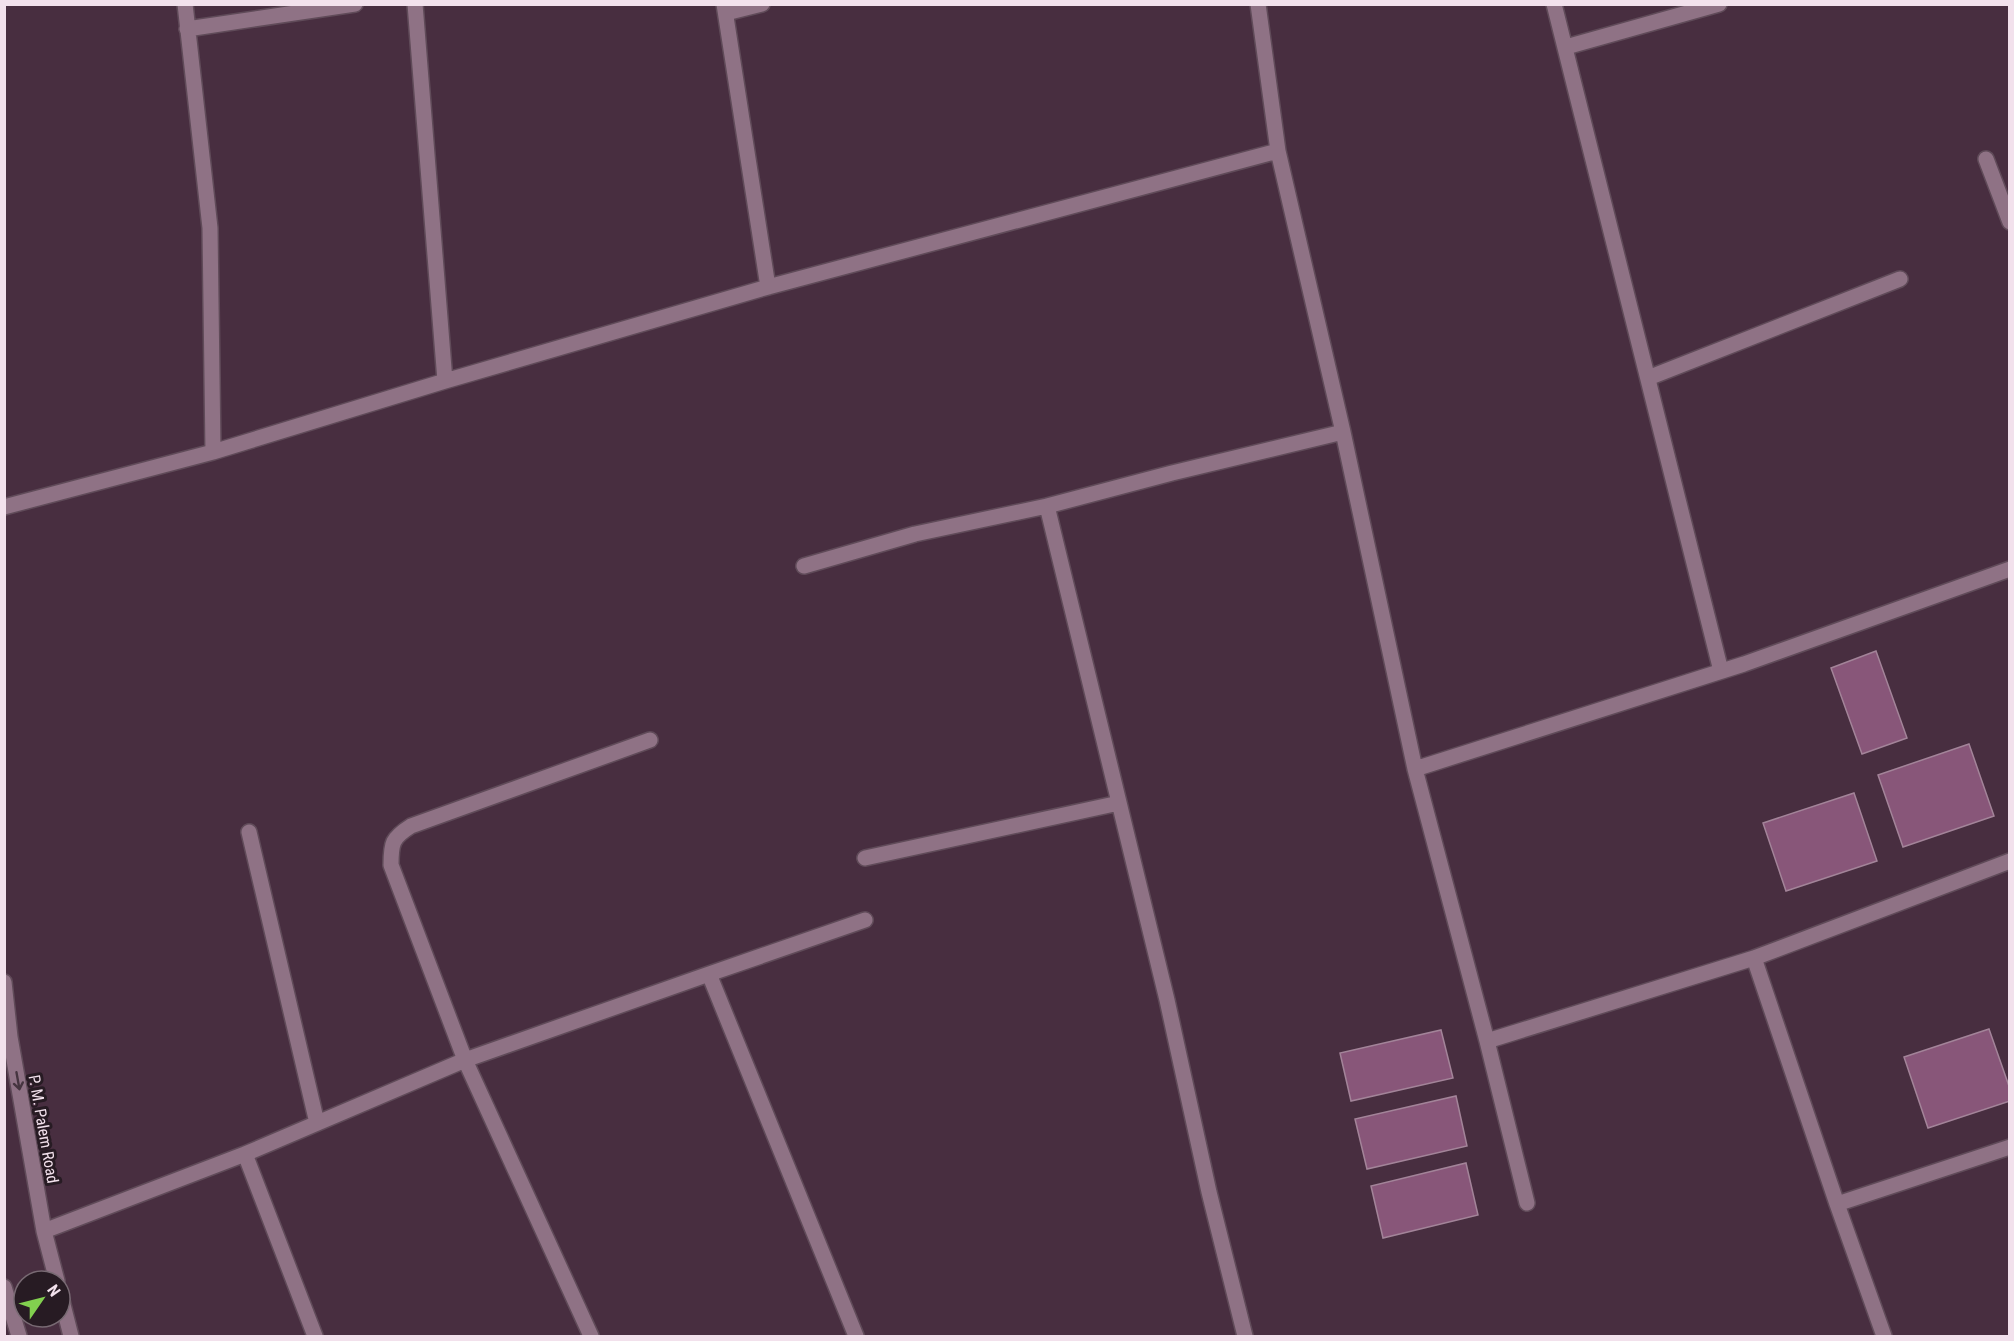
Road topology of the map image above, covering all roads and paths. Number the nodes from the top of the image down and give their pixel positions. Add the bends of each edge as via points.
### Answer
1 (185, 4) edge
2 (355, 4) edge
3 (415, 4) edge
4 (762, 4) edge
5 (1257, 4) edge
6 (1554, 4) edge
7 (1719, 4) edge
8 (725, 9) edge
9 (187, 29) junction
10 (1566, 47) junction
11 (1278, 151) junction
12 (1986, 159) dead end
13 (2010, 222) edge
14 (1900, 279) dead end
15 (768, 287) junction
16 (1648, 378) junction
17 (444, 381) junction
18 (1343, 432) junction
19 (213, 452) junction
20 (1047, 506) junction
21 (4, 507) edge
22 (804, 566) dead end
23 (2010, 568) edge
24 (1720, 671) junction
25 (650, 740) dead end
26 (1415, 769) junction
27 (1119, 803) junction
28 (249, 832) dead end
29 (865, 858) dead end
30 (2010, 861) edge
31 (865, 920) dead end
32 (1754, 958) junction
33 (709, 974) junction
34 (4, 982) edge
35 (1487, 1041) junction
36 (465, 1060) junction
37 (317, 1123) junction
38 (2010, 1147) edge
39 (245, 1154) junction
40 (1527, 1203) dead end
41 (1837, 1204) junction
42 (44, 1231) junction
43 (54, 1269) edge
44 (4, 1287) edge
45 (20, 1336) edge
46 (315, 1336) edge
47 (591, 1336) edge
48 (856, 1336) edge
49 (1245, 1336) edge
50 (1884, 1336) edge

1 - 9 street
2 - 9 street
3 - 17 street
4 - 8 street
5 - 11 street
6 - 10 street
7 - 10 street
8 - 15 street
9 - 19 street via 210,228
10 - 16 street
11 - 15 street
11 - 18 street
12 - 13 street
14 - 16 street
15 - 17 street
16 - 24 street
17 - 19 street
18 - 20 street
18 - 26 street
19 - 21 street
20 - 22 street via 915,534
20 - 27 street
23 - 24 street
24 - 26 street
25 - 36 street via 411,826 391,845 391,865
26 - 35 street
27 - 29 street
27 - 49 street
28 - 37 street
30 - 32 street
31 - 33 street
32 - 35 street
32 - 41 street
33 - 36 street
33 - 48 street
34 -> 42 street, P. M. Palem Road
35 - 40 street
36 - 37 street
36 - 47 street
37 - 39 street
38 - 41 street
39 - 42 street
39 - 46 street
41 - 50 street
42 - 43 street, P. M. Palem Road
44 - 45 street

